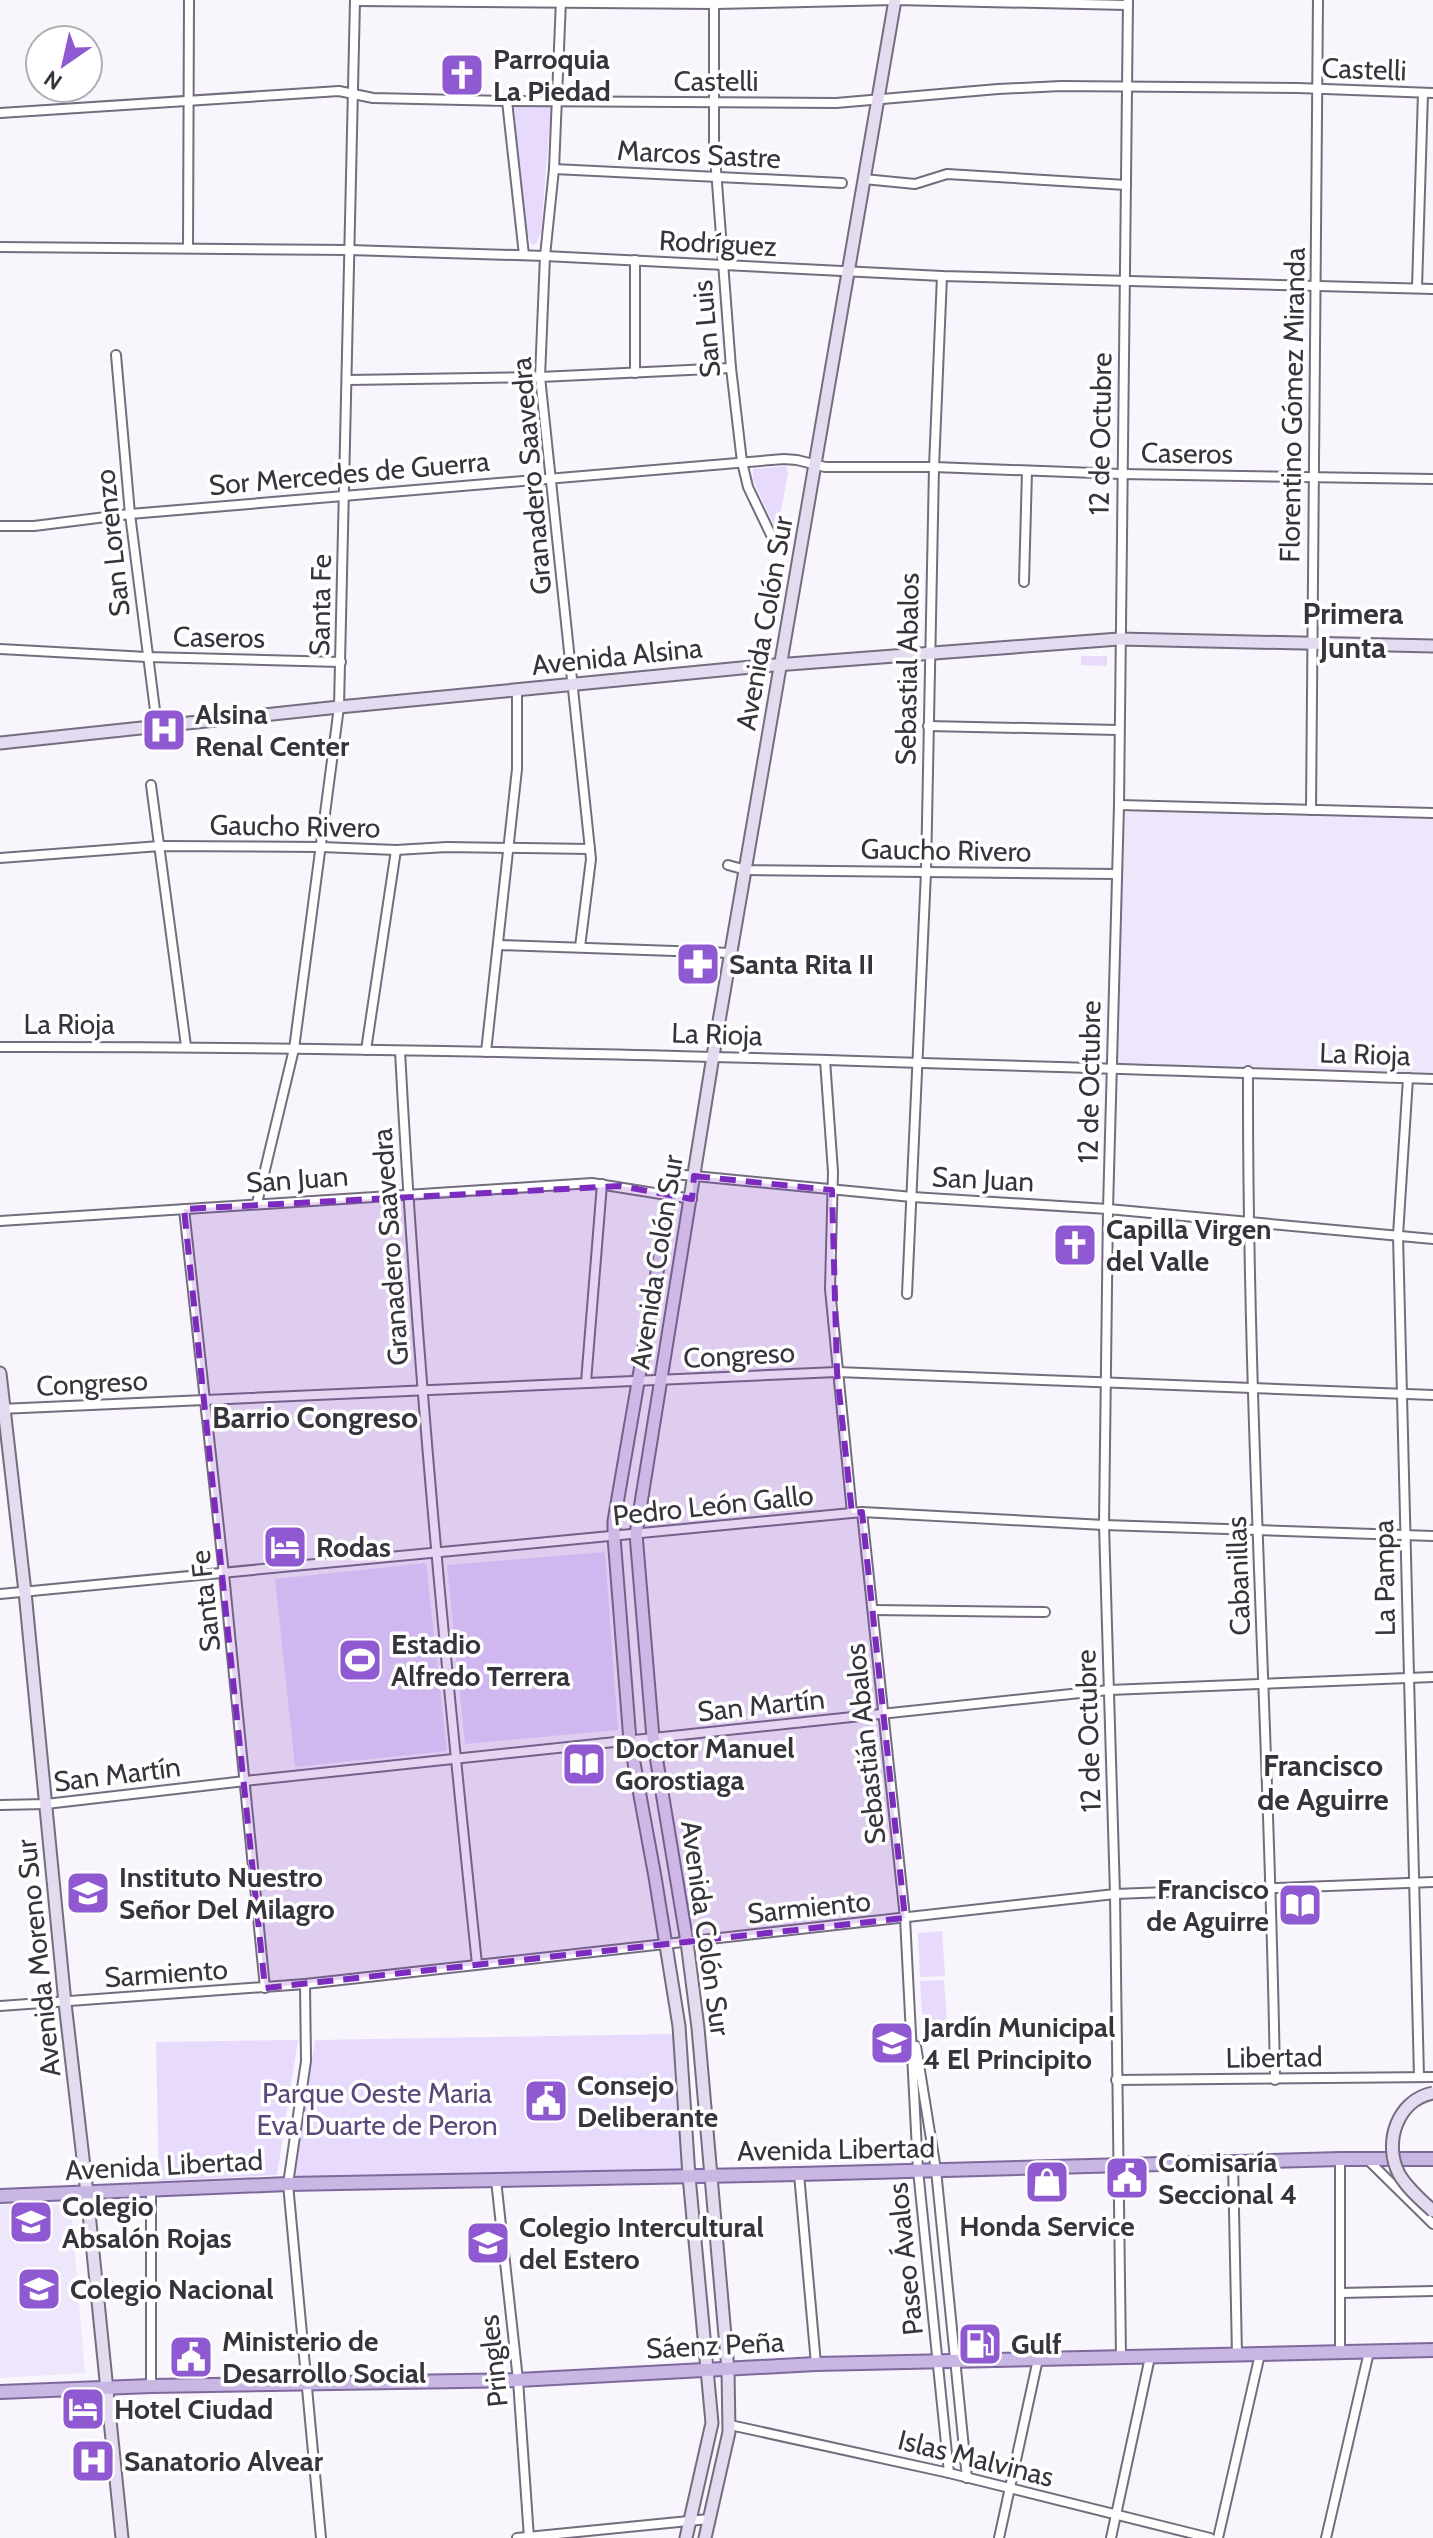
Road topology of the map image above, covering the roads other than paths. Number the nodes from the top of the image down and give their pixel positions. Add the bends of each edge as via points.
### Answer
1 (189, 0) edge
2 (355, 0) edge
3 (895, 0) edge
4 (1318, 0) edge
5 (560, 1) edge
6 (714, 2) edge
7 (1128, 3) edge
8 (1127, 87) junction
9 (1318, 89) junction
10 (352, 93) junction
11 (1428, 93) edge
12 (190, 100) junction
13 (507, 101) junction
14 (556, 101) junction
15 (878, 101) junction
16 (712, 103) junction
17 (0, 113) edge
18 (554, 169) junction
19 (716, 177) junction
20 (864, 179) junction
21 (842, 183) dead end
22 (1126, 185) junction
23 (0, 247) edge
24 (188, 248) junction
25 (349, 250) junction
26 (524, 255) junction
27 (545, 256) junction
28 (635, 260) junction
29 (723, 263) junction
30 (847, 272) junction
31 (942, 276) junction
32 (1124, 282) junction
33 (1315, 285) junction
34 (1417, 288) junction
35 (1433, 289) edge
36 (116, 355) dead end
37 (731, 368) junction
38 (635, 373) junction
39 (540, 377) junction
40 (348, 380) junction
41 (797, 460) joint
42 (742, 462) junction
43 (815, 465) junction
44 (934, 467) junction
45 (1027, 471) junction
46 (1121, 474) junction
47 (1314, 477) junction
48 (550, 479) junction
49 (1433, 479) edge
50 (345, 495) junction
51 (130, 514) junction
52 (0, 526) edge
53 (782, 549) dead end
54 (1024, 582) dead end
55 (1119, 639) junction
56 (1312, 644) junction
57 (1433, 646) edge
58 (0, 649) edge
59 (930, 654) junction
60 (147, 657) junction
61 (341, 662) junction
62 (781, 665) junction
63 (574, 685) junction
64 (517, 691) junction
65 (339, 707) junction
66 (157, 726) junction
67 (928, 726) junction
68 (1119, 730) junction
69 (0, 743) edge
70 (151, 785) dead end
71 (1119, 805) junction
72 (1311, 810) junction
73 (1433, 813) edge
74 (160, 846) junction
75 (321, 847) junction
76 (509, 849) junction
77 (590, 849) junction
78 (396, 850) junction
79 (0, 858) edge
80 (728, 865) dead end
81 (746, 870) junction
82 (926, 872) junction
83 (1117, 874) junction
84 (499, 945) junction
85 (580, 947) junction
86 (732, 953) junction
87 (186, 1046) junction
88 (0, 1047) edge
89 (294, 1049) junction
90 (366, 1050) junction
91 (400, 1051) junction
92 (486, 1052) junction
93 (713, 1056) junction
94 (825, 1060) junction
95 (918, 1062) junction
96 (1111, 1069) junction
97 (1248, 1071) junction
98 (1408, 1078) junction
99 (1433, 1079) edge
100 (674, 1174) joint
101 (694, 1176) junction
102 (602, 1184) junction
103 (832, 1190) junction
104 (408, 1193) junction
105 (670, 1196) junction
106 (912, 1197) junction
107 (692, 1199) junction
108 (257, 1203) junction
109 (184, 1209) junction
110 (1108, 1209) junction
111 (0, 1221) edge
112 (1248, 1223) junction
113 (1398, 1235) junction
114 (1433, 1239) edge
115 (907, 1294) dead end
116 (837, 1372) junction
117 (0, 1373) edge
118 (639, 1380) junction
119 (661, 1380) junction
120 (586, 1382) junction
121 (1105, 1384) junction
122 (1254, 1389) junction
123 (422, 1390) junction
124 (1401, 1395) junction
125 (1433, 1395) edge
126 (204, 1399) junction
127 (2, 1409) edge
128 (857, 1513) junction
129 (1104, 1525) junction
130 (1259, 1531) junction
131 (636, 1534) junction
132 (1405, 1535) junction
133 (1433, 1536) edge
134 (614, 1537) junction
135 (435, 1553) junction
136 (224, 1574) junction
137 (25, 1592) junction
138 (0, 1594) edge
139 (873, 1610) junction
140 (1045, 1612) dead end
141 (1433, 1677) edge
142 (1408, 1678) junction
143 (1264, 1684) junction
144 (1109, 1690) junction
145 (884, 1715) junction
146 (653, 1738) junction
147 (630, 1741) junction
148 (455, 1759) junction
149 (245, 1781) junction
150 (46, 1804) junction
151 (0, 1805) edge
152 (1433, 1882) edge
153 (1416, 1883) junction
154 (1272, 1888) junction
155 (1115, 1894) junction
156 (905, 1918) junction
157 (687, 1942) junction
158 (665, 1945) junction
159 (477, 1964) junction
160 (305, 1984) junction
161 (265, 1988) junction
162 (65, 2003) junction
163 (0, 2006) edge
164 (911, 2020) junction
165 (1419, 2077) junction
166 (1433, 2077) edge
167 (1116, 2080) junction
168 (1275, 2080) junction
169 (1433, 2093) edge
170 (1340, 2159) junction
171 (1367, 2159) junction
172 (1433, 2159) edge
173 (1233, 2162) junction
174 (1117, 2165) junction
175 (918, 2170) junction
176 (936, 2170) junction
177 (799, 2174) junction
178 (711, 2175) junction
179 (689, 2176) junction
180 (496, 2180) junction
181 (288, 2184) junction
182 (151, 2190) junction
183 (87, 2193) junction
184 (0, 2196) edge
185 (1433, 2211) edge
186 (1433, 2224) edge
187 (1433, 2291) edge
188 (1340, 2293) junction
189 (1433, 2350) edge
190 (1369, 2352) junction
191 (1340, 2353) junction
192 (1260, 2354) junction
193 (1237, 2355) junction
194 (1150, 2357) junction
195 (1121, 2358) junction
196 (1038, 2359) junction
197 (956, 2361) junction
198 (938, 2362) junction
199 (816, 2364) junction
200 (707, 2370) junction
201 (728, 2370) junction
202 (518, 2380) junction
203 (306, 2383) junction
204 (151, 2386) junction
205 (107, 2388) junction
206 (0, 2392) edge
207 (730, 2425) junction
208 (949, 2473) junction
209 (967, 2478) junction
210 (1011, 2489) junction
211 (1117, 2516) junction
212 (709, 2519) junction
213 (689, 2520) junction
214 (529, 2537) edge
215 (122, 2538) edge
216 (321, 2538) edge
217 (517, 2538) edge
218 (686, 2538) edge
219 (705, 2538) edge
220 (999, 2538) edge
221 (1111, 2538) edge
222 (1210, 2538) edge
223 (1218, 2538) edge
224 (1326, 2538) edge

1 - 12 street
2 - 5 street
2 - 10 street, Santa Fe
3 - 6 street
3 - 7 street
3 - 15 main road, Avenida Colón Sur
4 - 9 street, Florentino Gómez Miranda
5 - 6 street
5 - 14 street, Granadero Saavedra
6 - 16 street, San Luis
7 - 8 street, 12 de Octubre
8 - 9 street, Castelli
8 - 15 street, Castelli via 998,89
8 - 22 street, 12 de Octubre
9 - 11 street, Castelli
9 - 33 street, Florentino Gómez Miranda
10 - 12 street, Castelli
10 - 13 street, Castelli
10 - 25 street, Santa Fe
11 - 34 street
12 - 17 street, Castelli
12 - 24 street
13 - 14 street, Castelli
13 - 26 street
14 - 16 street, Castelli
14 - 18 street, Granadero Saavedra
15 - 16 street, Castelli
15 - 20 main road, Avenida Colón Sur
16 - 19 street, San Luis
18 - 19 street, Marcos Sastre
18 - 27 street, Granadero Saavedra
19 - 21 street, Marcos Sastre
19 - 29 street, San Luis
20 - 22 street via 915,184 947,174
20 - 30 main road, Avenida Colón Sur
22 - 32 street, 12 de Octubre
23 - 24 street, Rodríguez
24 - 25 street, Rodríguez
25 - 26 street, Rodríguez
25 - 40 street, Santa Fe
26 - 27 street, Rodríguez
27 - 28 street, Rodríguez
27 - 39 street, Granadero Saavedra
28 - 29 street, Rodríguez
28 - 38 street
29 - 30 street, Rodríguez
29 - 37 street, San Luis
30 - 31 street, Rodríguez
30 - 43 main road, Avenida Colón Sur
31 - 32 street, Rodríguez
31 - 44 street, Sebastial Abalos
32 - 33 street, Rodríguez
32 - 46 street, 12 de Octubre
33 - 34 street, Rodríguez
33 - 47 street, Florentino Gómez Miranda
34 - 35 street, Rodríguez
36 - 51 street, San Lorenzo
37 - 38 street
37 - 42 street, San Luis
38 - 39 street
39 - 40 street
39 - 48 street, Granadero Saavedra
40 - 50 street, Santa Fe
41 - 42 street, Sor Mercedes de Guerra
41 - 43 street, Caseros
42 - 48 street, Sor Mercedes de Guerra
42 - 53 street, San Luis via 748,487
43 - 44 street, Caseros
43 - 62 main road, Avenida Colón Sur
44 - 45 street, Caseros
44 - 59 street, Sebastial Abalos
45 - 46 street, Caseros
45 - 54 street
46 - 47 street, Caseros
46 - 55 street, 12 de Octubre
47 - 49 street, Caseros
47 - 56 street, Florentino Gómez Miranda
48 - 50 street, Sor Mercedes de Guerra
48 - 63 street, Granadero Saavedra
50 - 51 street, Sor Mercedes de Guerra
50 - 61 street, Santa Fe
51 - 52 street, Sor Mercedes de Guerra
51 - 60 street, San Lorenzo
55 - 56 main road, Avenida Alsina
55 - 59 main road, Avenida Alsina
55 - 68 street, 12 de Octubre
56 - 57 main road, Avenida Alsina
56 - 72 street, Florentino Gómez Miranda
58 - 60 street, Caseros
59 - 62 main road, Avenida Alsina
59 - 67 street, Sebastial Abalos
60 - 61 street, Caseros
60 - 66 street, San Lorenzo
61 - 65 street, Santa Fe
62 - 63 main road, Avenida Alsina
62 - 81 main road, Avenida Colón Sur
63 - 64 main road, Avenida Alsina
63 - 77 street, Granadero Saavedra
64 - 65 main road, Avenida Alsina
64 - 76 street
65 - 66 main road, Avenida Alsina
65 - 75 street, Santa Fe
66 - 69 main road, Avenida Alsina
67 - 68 street
67 - 82 street, Sebastial Abalos
68 - 71 street, 12 de Octubre
70 - 74 street
71 - 72 street
71 - 83 street, 12 de Octubre
72 - 73 street
74 - 75 street, Gaucho Rivero
74 - 79 street, Gaucho Rivero
74 - 87 street
75 - 78 street, Gaucho Rivero
75 - 89 street, Santa Fe
76 - 77 street, Gaucho Rivero
76 - 78 street, Gaucho Rivero
76 - 84 street
77 - 85 street, Granadero Saavedra
78 - 90 street
80 - 81 street, Gaucho Rivero
81 - 82 street, Gaucho Rivero
81 - 86 main road, Avenida Colón Sur
82 - 83 street, Gaucho Rivero
82 - 95 street, Sebastial Abalos
83 - 96 street, 12 de Octubre
84 - 85 street
84 - 92 street
85 - 86 street
86 - 93 main road, Avenida Colón Sur
87 - 88 street, La Rioja
87 - 89 street, La Rioja
89 - 90 street, La Rioja
89 - 108 street, Santa Fe
90 - 91 street, La Rioja
91 - 92 street, La Rioja
91 - 104 street, Granadero Saavedra
92 - 93 street, La Rioja
93 - 94 street, La Rioja
93 - 101 main road, Avenida Colón Sur
94 - 95 street, La Rioja
94 - 103 street, Sebastián Abalos
95 - 96 street, La Rioja
95 - 106 street, Sebastial Abalos
96 - 97 street, La Rioja
96 - 110 street, 12 de Octubre
97 - 98 street, La Rioja
97 - 112 street, Cabanillas
98 - 99 street, La Rioja
98 - 113 street, La Pampa
100 - 101 street, San Juan
100 - 105 main road, Avenida Colón Sur
101 - 103 street, San Juan
101 - 107 main road, Avenida Colón Sur
102 - 104 street, San Juan
102 - 105 street, San Juan
102 - 120 street
103 - 106 street, San Juan
103 - 116 street, Sebastián Abalos via 830,1281
104 - 108 street, San Juan
104 - 123 street, Granadero Saavedra
105 - 107 street, San Juan
105 - 118 main road, Avenida Colón Sur
106 - 110 street, San Juan
106 - 115 street, Sebastial Abalos
107 - 119 main road, Avenida Colón Sur
108 - 109 street, San Juan
109 - 111 street, San Juan
109 - 126 street, Santa Fe
110 - 112 street, San Juan
110 - 121 street, 12 de Octubre
112 - 113 street, San Juan
112 - 122 street, Cabanillas
113 - 114 street, San Juan
113 - 124 street, La Pampa
116 - 119 street, Congreso
116 - 121 street, Congreso
116 - 128 street, Sebastián Abalos
117 - 127 main road, Avenida Moreno Sur
118 - 119 street, Congreso
118 - 120 street, Congreso
118 - 134 main road, Avenida Colón Sur
119 - 131 main road, Avenida Colón Sur
120 - 123 street, Congreso
121 - 122 street, Congreso
121 - 129 street, 12 de Octubre
122 - 124 street, Congreso
122 - 130 street, Cabanillas
123 - 126 street, Congreso
123 - 135 street, Granadero Saavedra
124 - 125 street, Congreso
124 - 132 street, La Pampa
126 - 127 street, Congreso
126 - 136 street, Santa Fe
127 - 137 main road, Avenida Moreno Sur
128 - 129 street, Pedro León Gallo
128 - 131 street, Pedro León Gallo
128 - 139 street, Sebastián Abalos
129 - 130 street, Pedro León Gallo
129 - 144 street, 12 de Octubre
130 - 132 street, Pedro León Gallo
130 - 143 street, Cabanillas
131 - 134 street, Pedro León Gallo
131 - 146 main road, Avenida Colón Sur
132 - 133 street, Pedro León Gallo
132 - 142 street, La Pampa
134 - 135 street, Pedro León Gallo
134 - 147 main road, Avenida Colón Sur
135 - 136 street, Pedro León Gallo
135 - 148 street, Granadero Saavedra
136 - 137 street, Pedro León Gallo
136 - 149 street, Santa Fe
137 - 138 street, Pedro León Gallo
137 - 150 main road, Avenida Moreno Sur
139 - 140 street
139 - 145 street, Sebastián Abalos
141 - 142 street, San Martín
142 - 143 street, San Martín
142 - 153 street, La Pampa
143 - 144 street, San Martín
143 - 154 street, Cabanillas
144 - 145 street, San Martín
144 - 155 street, 12 de Octubre
145 - 146 street, San Martín
145 - 156 street, Sebastián Abalos
146 - 147 street, San Martín
146 - 157 main road, Avenida Colón Sur
147 - 148 street, San Martín
147 - 158 main road, Avenida Colón Sur
148 - 149 street, San Martín
148 - 159 street, Granadero Saavedra
149 - 150 street, San Martín
149 - 161 street, Santa Fe
150 - 151 street, San Martín
150 - 162 main road, Avenida Moreno Sur
152 - 153 street, Sarmiento
153 - 154 street, Sarmiento
153 - 165 street, La Pampa
154 - 155 street, Sarmiento
154 - 168 street, Cabanillas
155 - 156 street, Sarmiento
155 - 167 street, 12 de Octubre
156 - 157 street, Sarmiento
156 - 164 street, Sebastián Abalos
157 - 158 street, Sarmiento
157 - 178 main road, Avenida Colón Sur
158 - 159 street, Sarmiento
158 - 179 main road, Avenida Colón Sur via 679,2026
159 - 160 street, Sarmiento
160 - 161 street, Sarmiento
160 - 181 street via 306,2061
161 - 162 street, Sarmiento
162 - 163 street, Sarmiento
162 - 183 main road, Avenida Moreno Sur
164 - 175 street, Paseo Ávalos
164 - 176 street, Paseo Ávalos
165 - 166 street, Libertad
165 - 168 street, Libertad
167 - 168 street, Libertad
167 - 174 street, 12 de Octubre
169 - 185 main road, bridge via 1403,2111 1392,2144 1400,2175
170 - 171 main road, Avenida Libertad
170 - 173 main road, Avenida Libertad
170 - 188 street
171 - 172 main road, Avenida Libertad
171 - 186 street
173 - 174 main road, Avenida Libertad
173 - 193 street
174 - 176 main road, Avenida Libertad
174 - 195 street, 12 de Octubre
175 - 176 main road, Avenida Libertad
175 - 177 main road, Avenida Libertad
175 - 198 street, Paseo Ávalos
176 - 197 street, Paseo Ávalos
177 - 178 main road, Avenida Libertad
177 - 199 street
178 - 179 main road, Avenida Libertad
178 - 201 main road, Avenida Colón Sur
179 - 180 main road, Avenida Libertad
179 - 200 main road, Avenida Colón Sur
180 - 181 main road, Avenida Libertad
180 - 202 street, Pringles
181 - 182 main road, Avenida Libertad
181 - 203 street
182 - 183 main road, Avenida Libertad
182 - 204 street
183 - 184 main road, Avenida Libertad
183 - 205 main road, Avenida Moreno Sur
187 - 188 street
188 - 191 street
189 - 190 main road, Sáenz Peña
190 - 191 main road, Sáenz Peña
190 - 224 street
191 - 192 main road, Sáenz Peña
192 - 193 main road, Sáenz Peña
192 - 223 street
193 - 194 main road, Sáenz Peña
194 - 195 main road, Sáenz Peña
194 - 211 street
195 - 196 main road, Sáenz Peña
196 - 197 main road, Sáenz Peña
196 - 210 street
197 - 198 main road, Sáenz Peña
197 - 209 street, Paseo Ávalos
198 - 199 main road, Sáenz Peña
198 - 208 street, Paseo Ávalos
199 - 201 main road, Sáenz Peña
200 - 201 main road, Sáenz Peña
200 - 202 main road, Sáenz Peña
200 - 213 main road, Avenida Colón Sur via 711,2431
201 - 207 main road, Avenida Colón Sur
202 - 203 main road, Sáenz Peña
202 - 214 street, Pringles
203 - 204 main road, Sáenz Peña
203 - 216 street
204 - 205 main road, Sáenz Peña
205 - 206 main road, Sáenz Peña
205 - 215 main road, Avenida Moreno Sur
207 - 208 street, Islas Malvinas
207 - 212 main road, Avenida Colón Sur
208 - 209 street, Islas Malvinas
209 - 210 street, Islas Malvinas
210 - 211 street, Islas Malvinas
210 - 220 street
211 - 221 street
211 - 222 street, Islas Malvinas
212 - 213 street
212 - 219 main road, Avenida Colón Sur
213 - 214 street
213 - 218 main road, Avenida Colón Sur
214 - 217 street

